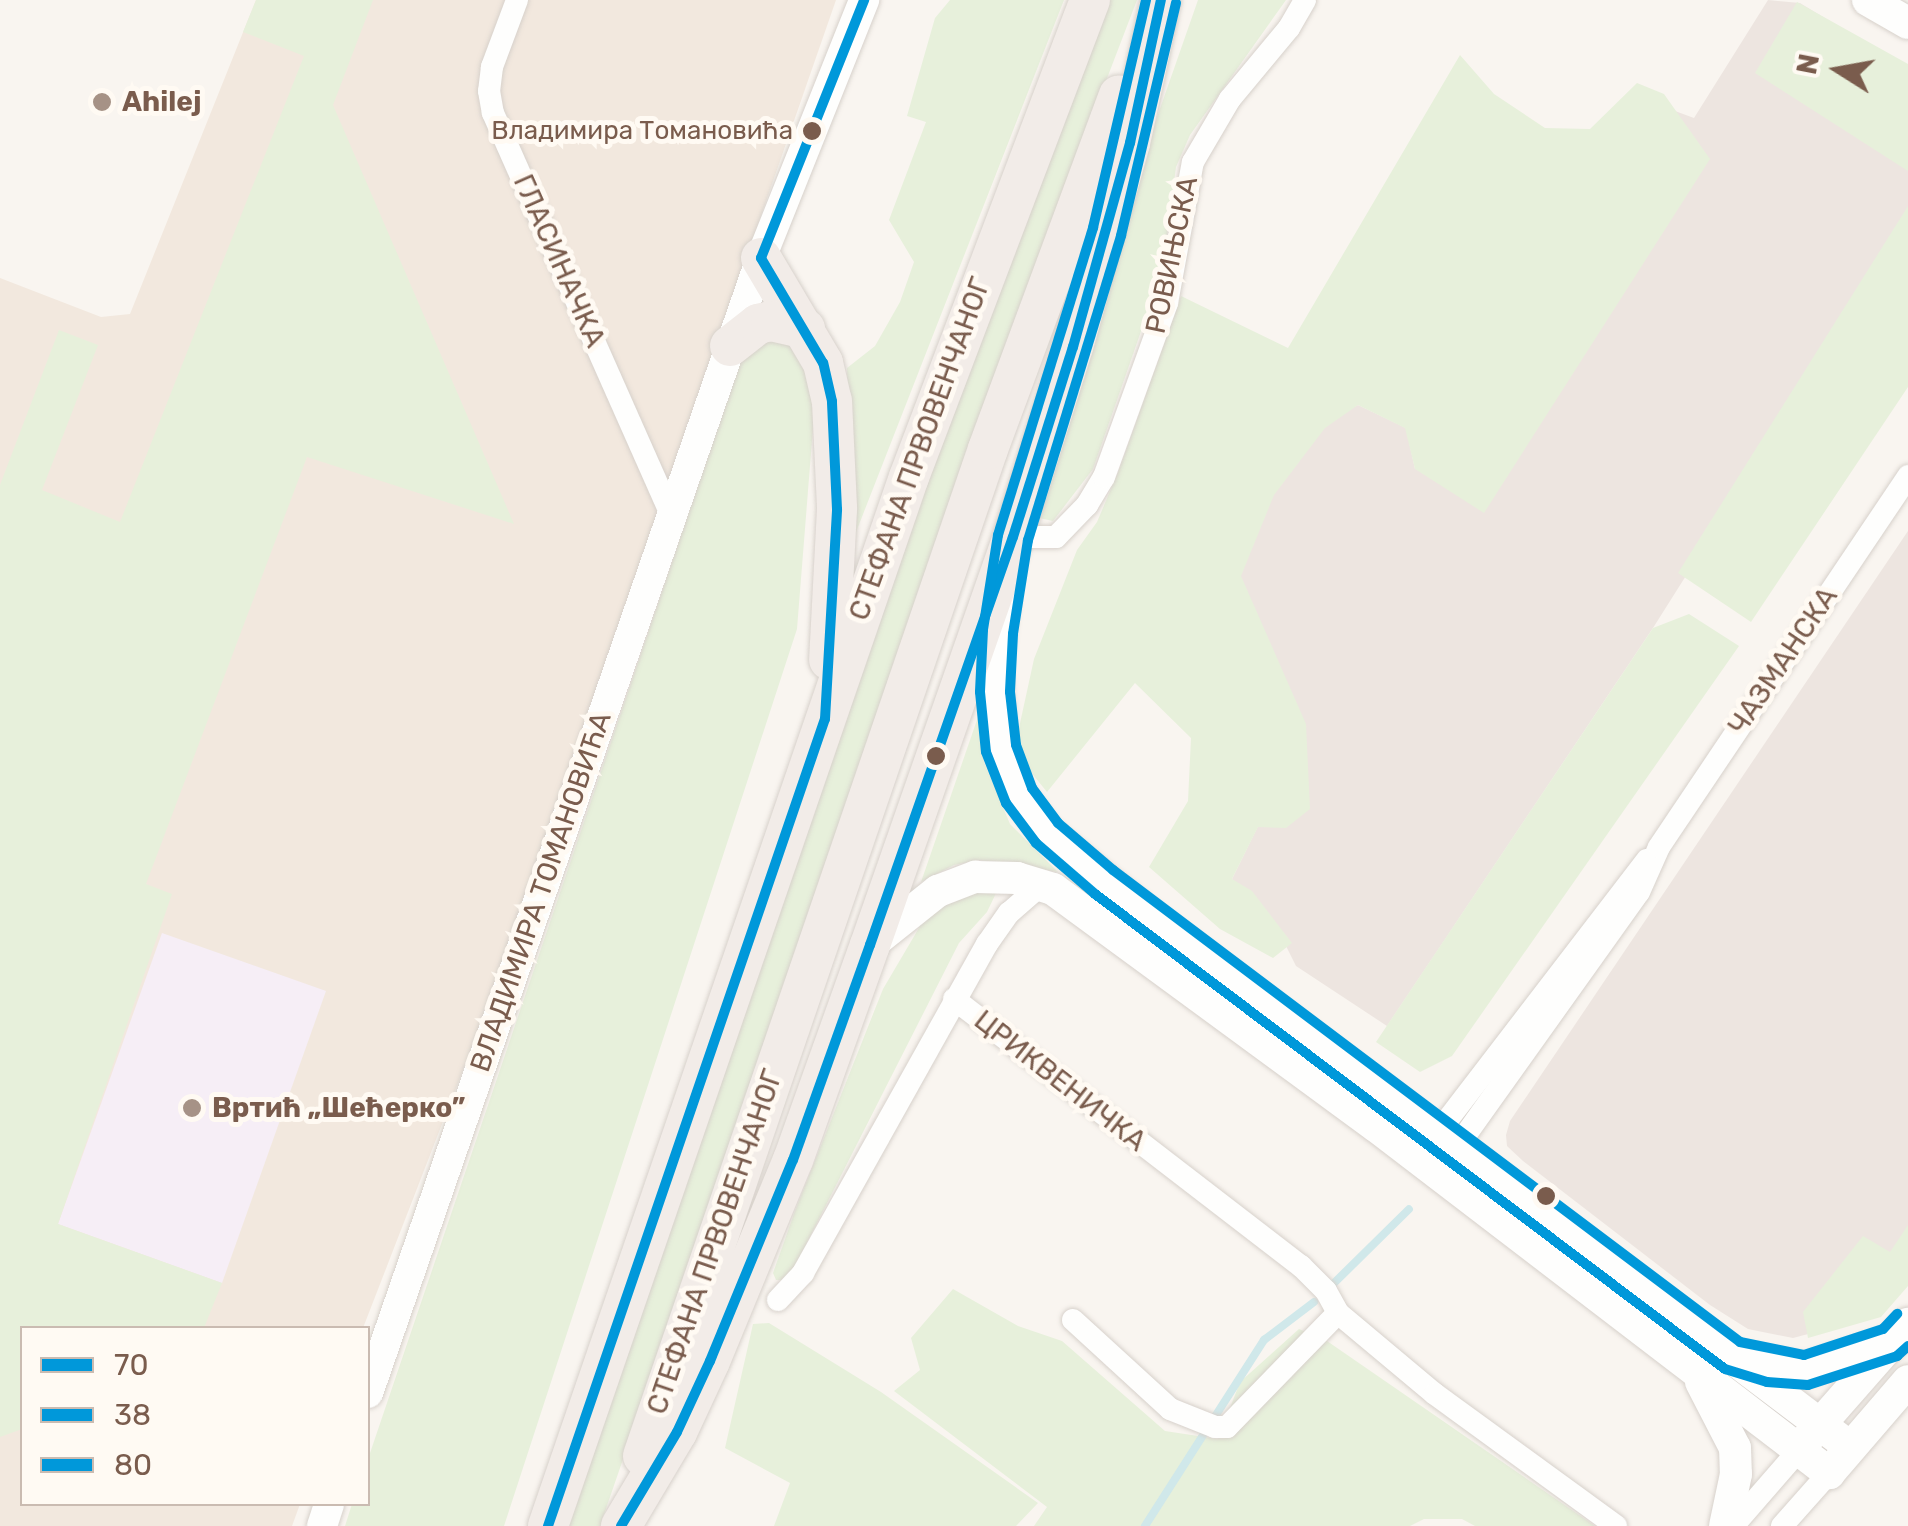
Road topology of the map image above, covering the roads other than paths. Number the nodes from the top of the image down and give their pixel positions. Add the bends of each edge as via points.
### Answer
1 (517, 0) edge
2 (864, 0) edge
3 (1090, 0) edge
4 (1160, 0) edge
5 (1305, 0) edge
6 (1868, 0) edge
7 (1908, 23) edge
8 (760, 258) junction
9 (805, 330) junction
10 (730, 346) junction
11 (1908, 476) edge
12 (672, 517) junction
13 (1013, 537) junction
14 (825, 719) junction
15 (1041, 884) junction
16 (1146, 936) junction
17 (870, 944) junction
18 (954, 999) junction
19 (1447, 1140) junction
20 (1427, 1168) junction
21 (778, 1300) dead end
22 (1338, 1313) junction
23 (1072, 1320) dead end
24 (1900, 1333) edge
25 (1732, 1356) junction
26 (1697, 1373) junction
27 (1908, 1380) edge
28 (370, 1387) edge
29 (1810, 1437) junction
30 (1839, 1460) junction
31 (548, 1526) edge
32 (620, 1526) edge
33 (1616, 1526) edge
34 (1725, 1526) edge
35 (1734, 1526) edge
36 (1782, 1526) edge

1 - 12 street, ГЛАСИНАЧКА via 492,67 494,113
2 - 8 street, ВЛАДИМИРА ТОМАНОВИЋА
3 - 14 highway, СТЕФАНА ПРВОВЕНЧАНОГ via 992,249
4 - 13 highway via 1106,232
4 - 32 highway, СТЕФАНА ПРВОВЕНЧАНОГ via 1020,356
5 - 13 street, РОВИЊСКА via 1230,98 1193,162 1167,303 1104,477 1088,506 1056,537
6 - 7 main road
8 - 9 highway
8 - 10 street, ВЛАДИМИРА ТОМАНОВИЋА
9 - 10 highway via 771,321
9 - 14 highway via 823,363 836,454
10 - 12 street, ВЛАДИМИРА ТОМАНОВИЋА
11 - 19 street, ЧАЗМАНСКА via 1659,847 1639,892
12 - 28 street, ВЛАДИМИРА ТОМАНОВИЋА
13 - 16 main road via 995,664 1010,773 1048,833
13 - 17 highway
14 - 31 highway, СТЕФАНА ПРВОВЕНЧАНОГ
15 - 16 main road
15 - 17 main road via 986,876 954,883
15 - 18 street via 1010,913
16 - 19 main road
16 - 20 main road
17 - 32 highway via 793,1160 710,1360 677,1432
18 - 21 street, ЦРИКВЕНИЧКА via 802,1273
18 - 22 street, ЦРИКВЕНИЧКА via 1301,1266
19 - 20 street, ЧАЗМАНСКА
19 - 25 main road
20 - 26 main road
22 - 23 street via 1227,1427 1214,1428 1170,1409
22 - 33 street, ЦРИКВЕНИЧКА via 1435,1394
24 - 25 main road via 1806,1370
24 - 29 main road
25 - 29 main road
26 - 29 main road
26 - 34 main road via 1735,1448
27 - 30 main road
29 - 30 main road
29 - 35 street
30 - 36 street

